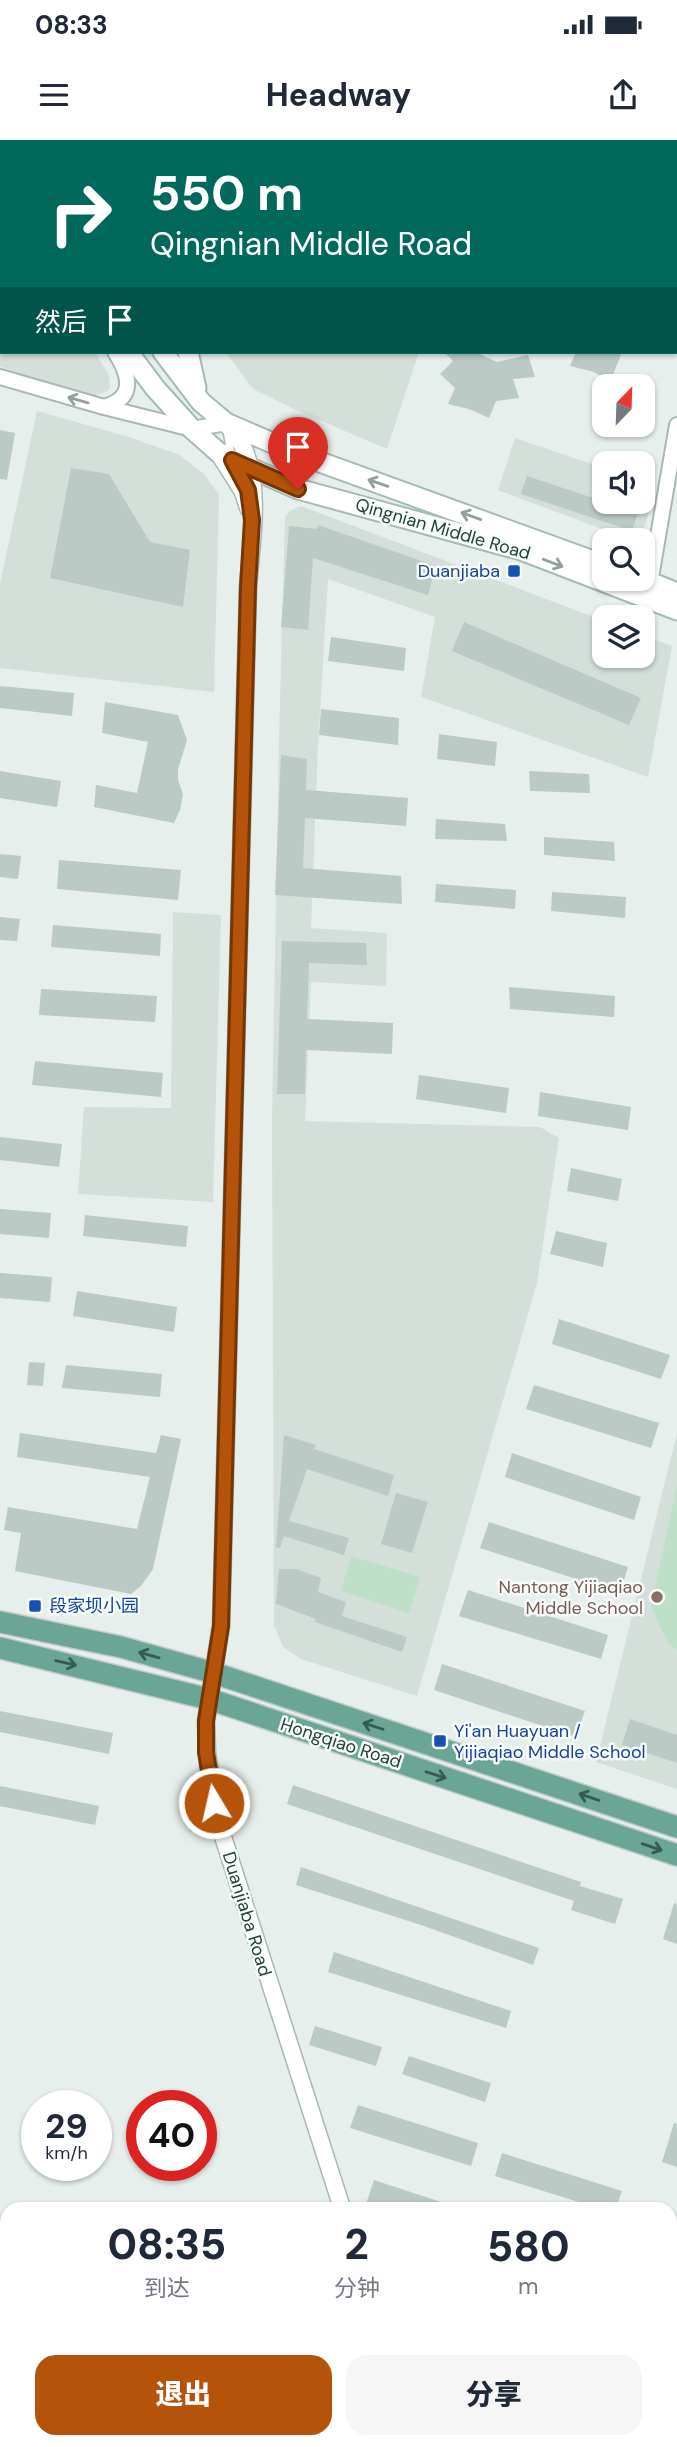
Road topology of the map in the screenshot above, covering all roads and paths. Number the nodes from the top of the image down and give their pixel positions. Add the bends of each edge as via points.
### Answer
1 (116, 354) edge
2 (130, 354) edge
3 (163, 354) edge
4 (165, 354) edge
5 (188, 354) edge
6 (0, 377) edge
7 (201, 402) junction
8 (104, 407) junction
9 (226, 423) junction
10 (677, 425) edge
11 (191, 429) junction
12 (225, 456) junction
13 (252, 520) junction
14 (655, 544) edge
15 (592, 561) edge
16 (592, 571) edge
17 (655, 589) edge
18 (652, 591) edge
19 (677, 593) edge
20 (677, 610) edge
21 (0, 1622) edge
22 (0, 1648) edge
23 (214, 1673) junction
24 (209, 1699) junction
25 (677, 1827) edge
26 (677, 1855) edge
27 (340, 2202) edge

1 - 8 street via 128,380 127,389 118,401
2 - 11 main road, Qingnian Middle Road
3 - 11 main road via 173,397
4 - 7 main road, Qingnian Middle Road
5 - 7 main road
8 -> 6 street
7 - 9 main road, Qingnian Middle Road
8 - 11 street
9 - 11 street
9 - 12 lane, Duanjiaba Road
9 - 13 street, Duanjiaba Road via 244,449 252,476
15 -> 9 main road, Qingnian Middle Road via 298,454
10 - 14 street
11 - 12 main road, Qingnian Middle Road
12 - 13 street, Duanjiaba Road
12 -> 16 main road, Qingnian Middle Road via 298,489
13 - 23 street, Duanjiaba Road via 221,1626
17 - 19 main road, Qingnian Middle Road
18 - 20 main road, Qingnian Middle Road
23 -> 21 main road, Hongqiao Road via 121,1647
22 -> 24 main road, Hongqiao Road
23 - 24 street, Duanjiaba Road
25 -> 23 main road, Hongqiao Road
24 -> 26 main road, Hongqiao Road
24 - 27 street, Duanjiaba Road via 206,1752 217,1818

